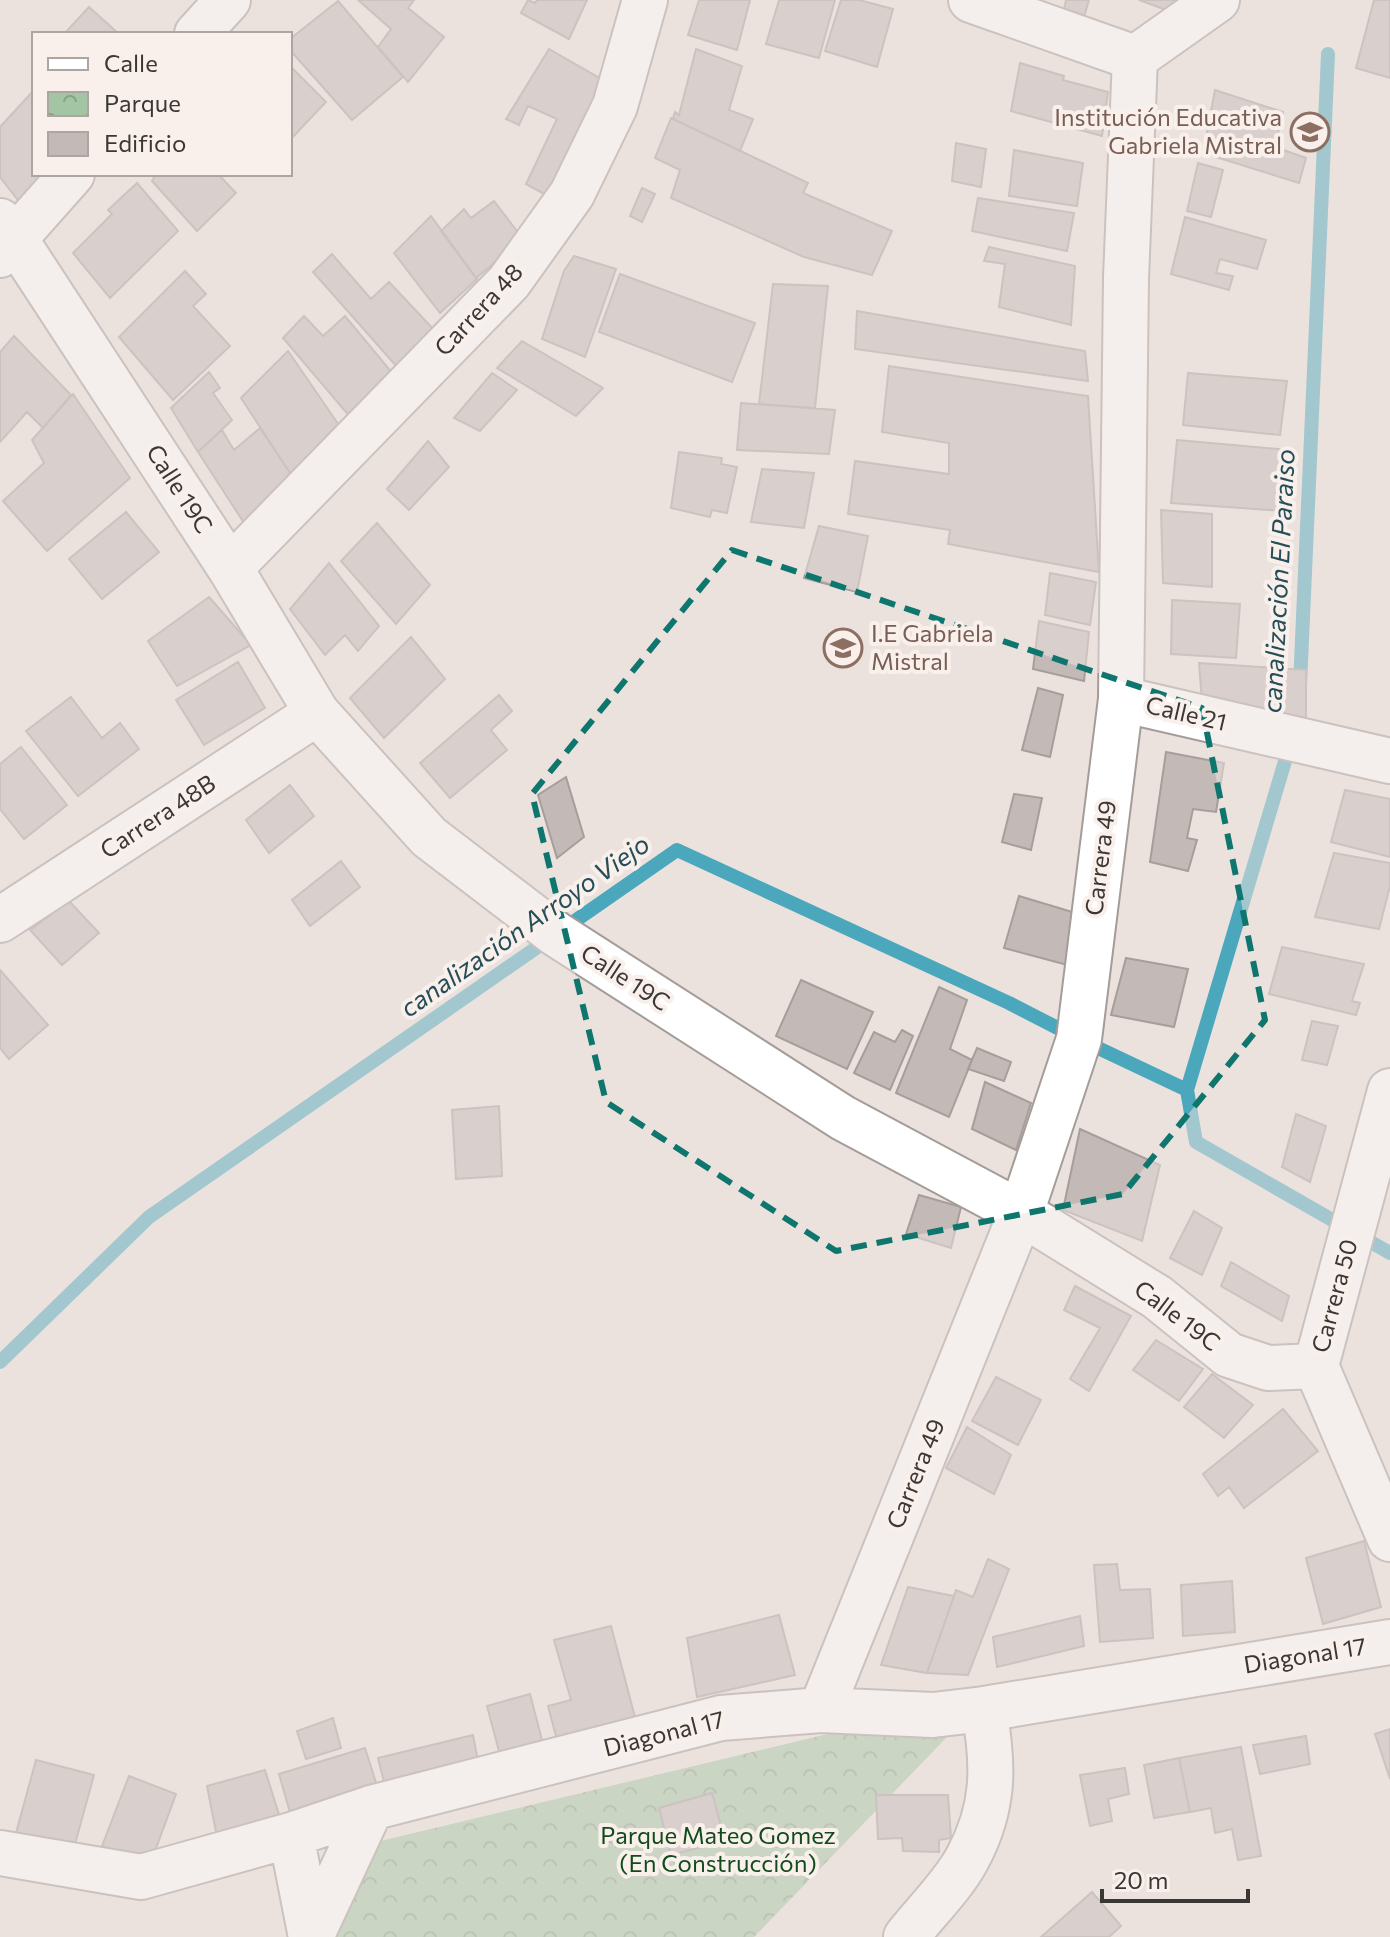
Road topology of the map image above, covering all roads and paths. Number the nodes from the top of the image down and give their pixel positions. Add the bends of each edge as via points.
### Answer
1 (228, 0) edge
2 (645, 0) edge
3 (971, 0) edge
4 (1217, 0) edge
5 (199, 32) edge
6 (1135, 58) junction
7 (70, 176) edge
8 (5, 238) edge
9 (230, 568) junction
10 (1121, 699) junction
11 (317, 713) junction
12 (1390, 761) edge
13 (0, 920) edge
14 (1390, 1091) edge
15 (1021, 1213) junction
16 (1316, 1366) junction
17 (1390, 1539) edge
18 (1390, 1642) edge
19 (984, 1709) junction
20 (821, 1710) junction
21 (371, 1808) junction
22 (291, 1835) junction
23 (0, 1853) edge
24 (311, 1937) edge
25 (906, 1937) edge

1 - 5 street
2 - 9 street, Carrera 48 via 615,106 572,194 518,270
3 - 6 street
4 - 6 street
6 - 10 street, Carrera 49 via 1126,278
7 - 8 street
8 - 9 street, Calle 19C
9 - 11 street, Calle 19C
10 - 12 street, Calle 21
10 - 15 street, Carrera 49 via 1079,1039
11 - 13 street, Carrera 48B
11 - 15 street, Calle 19C via 429,837 547,927 843,1118
14 - 16 street, Carrera 50
15 - 16 street, Calle 19C via 1157,1297 1229,1355 1268,1368
15 - 20 street, Carrera 49
16 - 17 street, Carrera 50
18 - 19 street, Diagonal 17
19 - 20 street, Diagonal 17 via 933,1715
19 - 25 street via 992,1755 989,1804 967,1860
20 - 21 street, Diagonal 17 via 721,1718
21 - 22 street, Diagonal 17
21 - 24 street
22 - 23 street, Diagonal 17 via 141,1877
22 - 24 street

